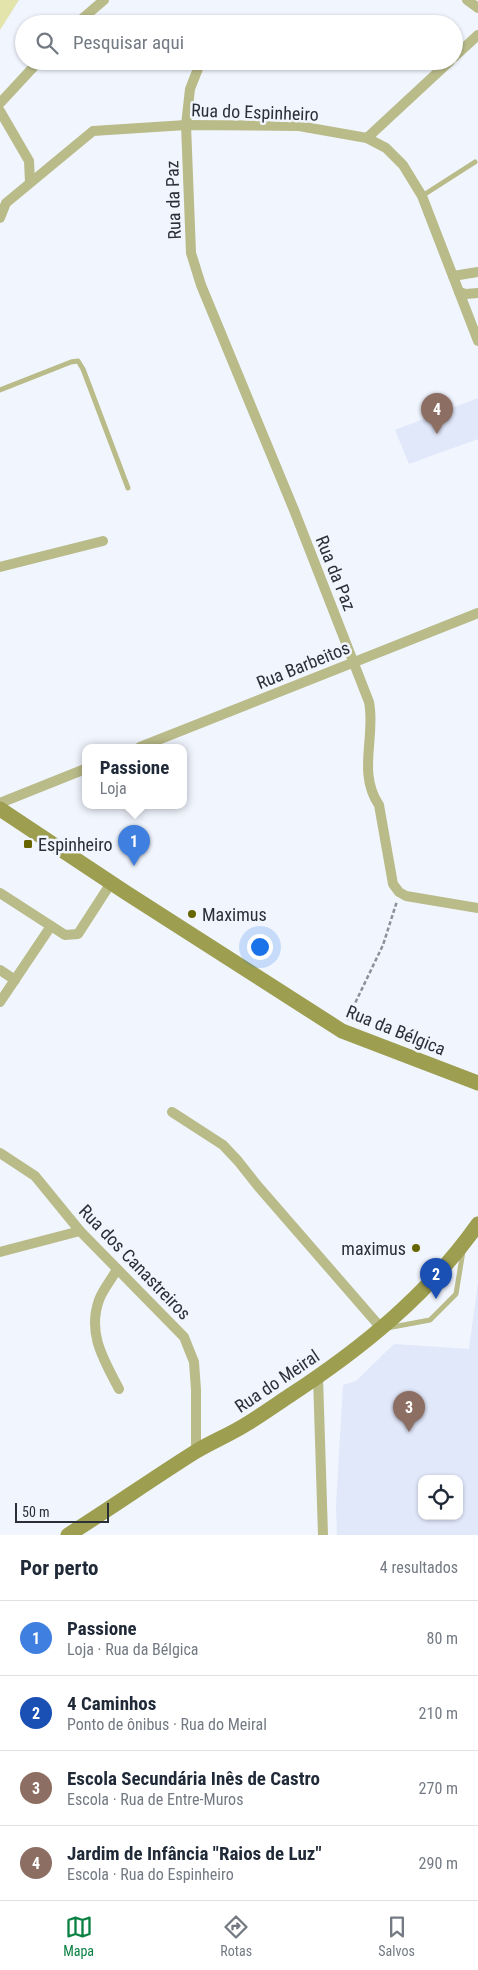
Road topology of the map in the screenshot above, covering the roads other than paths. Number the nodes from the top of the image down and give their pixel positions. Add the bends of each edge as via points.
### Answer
1 (104, 0) edge
2 (467, 0) edge
3 (478, 8) edge
4 (86, 15) edge
5 (478, 36) edge
6 (463, 49) edge
7 (31, 70) edge
8 (197, 70) edge
9 (440, 70) edge
10 (0, 103) edge
11 (0, 111) edge
12 (186, 125) junction
13 (367, 138) junction
14 (475, 162) dead end
15 (30, 182) junction
16 (422, 196) junction
17 (0, 218) edge
18 (478, 272) edge
19 (453, 276) junction
20 (459, 292) junction
21 (478, 292) edge
22 (478, 341) edge
23 (0, 390) edge
24 (128, 488) dead end
25 (103, 541) dead end
26 (0, 567) edge
27 (478, 613) edge
28 (354, 662) junction
29 (148, 744) edge
30 (82, 770) edge
31 (0, 803) edge
32 (0, 809) edge
33 (111, 883) junction
34 (0, 893) edge
35 (478, 908) edge
36 (52, 926) junction
37 (0, 970) edge
38 (15, 980) junction
39 (0, 1002) edge
40 (478, 1083) edge
41 (172, 1112) dead end
42 (0, 1153) edge
43 (478, 1224) edge
44 (80, 1231) junction
45 (464, 1243) junction
46 (0, 1252) edge
47 (118, 1270) junction
48 (382, 1330) junction
49 (318, 1377) junction
50 (119, 1389) dead end
51 (196, 1451) junction
52 (90, 1528) edge
53 (68, 1535) edge
54 (323, 1535) edge

1 - 4 street
2 - 3 street
5 - 6 street
7 - 10 street
8 - 12 street, Rua da Paz via 190,89
9 - 13 street
11 - 15 street via 29,161
12 - 13 street, Rua do Espinheiro via 300,126
12 - 15 street, Rua do Espinheiro via 93,131
12 - 28 street, Rua da Paz via 191,253 201,285
13 - 16 street, Rua do Espinheiro via 386,148 403,165
14 - 16 lane
15 - 17 street, Rua do Espinheiro via 6,203
16 - 19 street, Rua do Espinheiro
18 - 19 street
19 - 20 street, Rua do Espinheiro
20 - 21 street
20 - 22 street, Rua do Espinheiro
23 - 24 lane via 78,361
25 - 26 street
27 - 28 street, Rua Barbeitos
28 - 29 street, Rua Barbeitos
28 - 35 street, Rua da Paz via 372,715 367,765 372,794 380,805 393,884 406,896
30 - 31 street
32 - 33 main road, Rua da Bélgica
33 - 36 street via 78,934 65,935
33 - 40 main road, Rua da Bélgica via 342,1031
34 - 36 street
36 - 38 street
37 - 38 street
38 - 39 street
41 - 48 street via 216,1140 233,1156
42 - 44 street, Rua dos Canastreiros via 35,1176
43 - 45 main road, Rua do Meiral
44 - 46 street
44 - 47 street, Rua dos Canastreiros
45 - 48 main road, Rua do Meiral
45 - 48 lane via 456,1294 430,1320
47 - 50 street via 99,1299 94,1324 99,1351
47 - 51 street, Rua dos Canastreiros via 184,1337 194,1362
48 - 49 main road, Rua do Meiral
49 - 51 main road, Rua do Meiral via 245,1425
49 - 54 street
51 - 52 main road, Rua do Meiral
52 - 53 main road, Rua do Meiral

